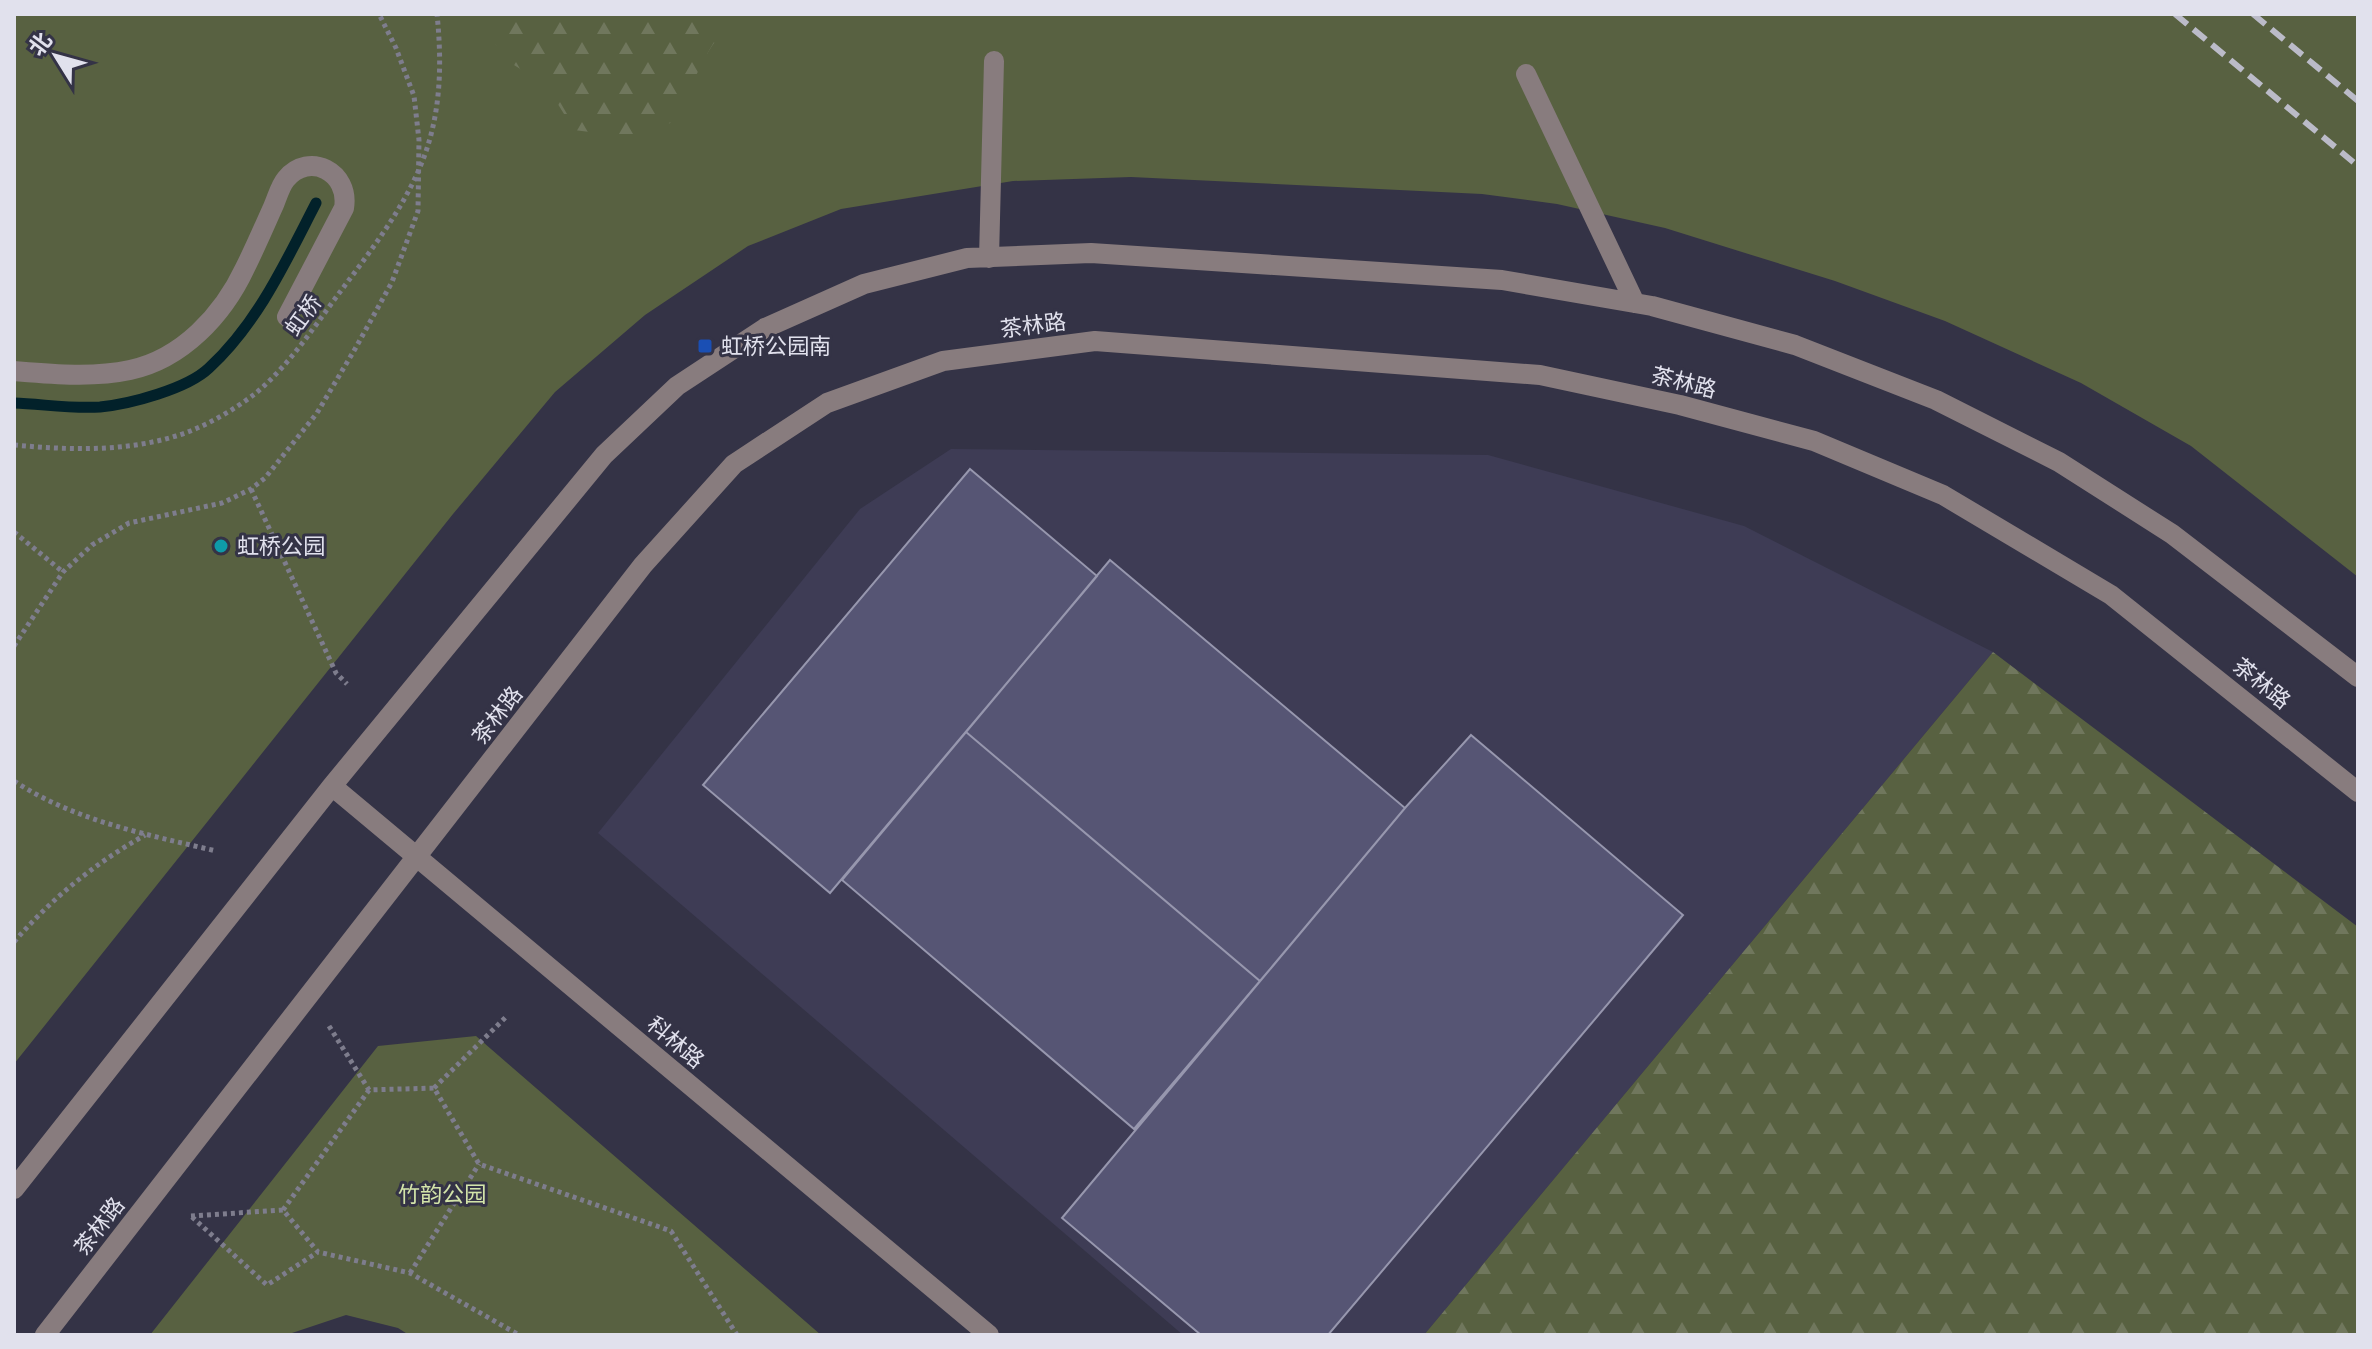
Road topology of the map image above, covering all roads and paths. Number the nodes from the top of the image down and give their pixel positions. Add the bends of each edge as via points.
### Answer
1 (379, 14) edge
2 (437, 14) edge
3 (994, 61) dead end
4 (1526, 74) dead end
5 (989, 258) junction
6 (1635, 303) junction
7 (287, 317) dead end
8 (14, 371) edge
9 (14, 445) edge
10 (251, 489) junction
11 (14, 532) edge
12 (63, 572) junction
13 (14, 646) edge
14 (2358, 677) edge
15 (347, 684) dead end
16 (14, 781) edge
17 (332, 786) junction
18 (2358, 792) edge
19 (146, 834) junction
20 (216, 851) dead end
21 (416, 856) junction
22 (14, 942) edge
23 (506, 1017) dead end
24 (329, 1026) dead end
25 (434, 1088) junction
26 (369, 1090) junction
27 (479, 1164) junction
28 (14, 1189) edge
29 (283, 1210) junction
30 (318, 1252) junction
31 (410, 1273) junction
32 (45, 1335) edge
33 (519, 1335) edge
34 (737, 1335) edge
35 (989, 1335) edge

1 - 10 path via 414,96 418,211 392,282 317,413
2 - 9 path, 虹桥, bridge via 439,90 424,158 369,253 291,358 255,393 178,436 89,449
3 - 5 street
4 - 6 street
5 - 6 street via 1091,253 1502,280
5 - 17 street via 967,258 864,284 765,328 677,386 604,455
6 - 14 street via 1795,345 1936,400 2059,462 2172,534
7 - 8 street via 347,193 332,172 317,167 300,168 285,179 225,304 179,349 129,370
10 - 12 path via 222,503 129,523 92,545
10 - 15 path via 336,673
11 - 12 path
12 - 13 path
16 - 19 path via 67,810
17 - 21 street, 科林路
17 - 28 street
18 - 21 street, 茶林路 via 2111,595 1943,495 1814,441 1540,375 1095,341 943,361 827,403 734,464 643,565
19 - 20 path
19 - 22 path via 80,876
21 - 32 street, 茶林路
21 - 35 street, 科林路
23 - 25 path
24 - 26 path
25 - 26 path
25 - 27 path
26 - 29 path
27 - 31 path
27 - 34 path via 671,1231
29 - 30 path
29 - 30 path via 191,1216 267,1285
30 - 31 path
31 - 33 path

